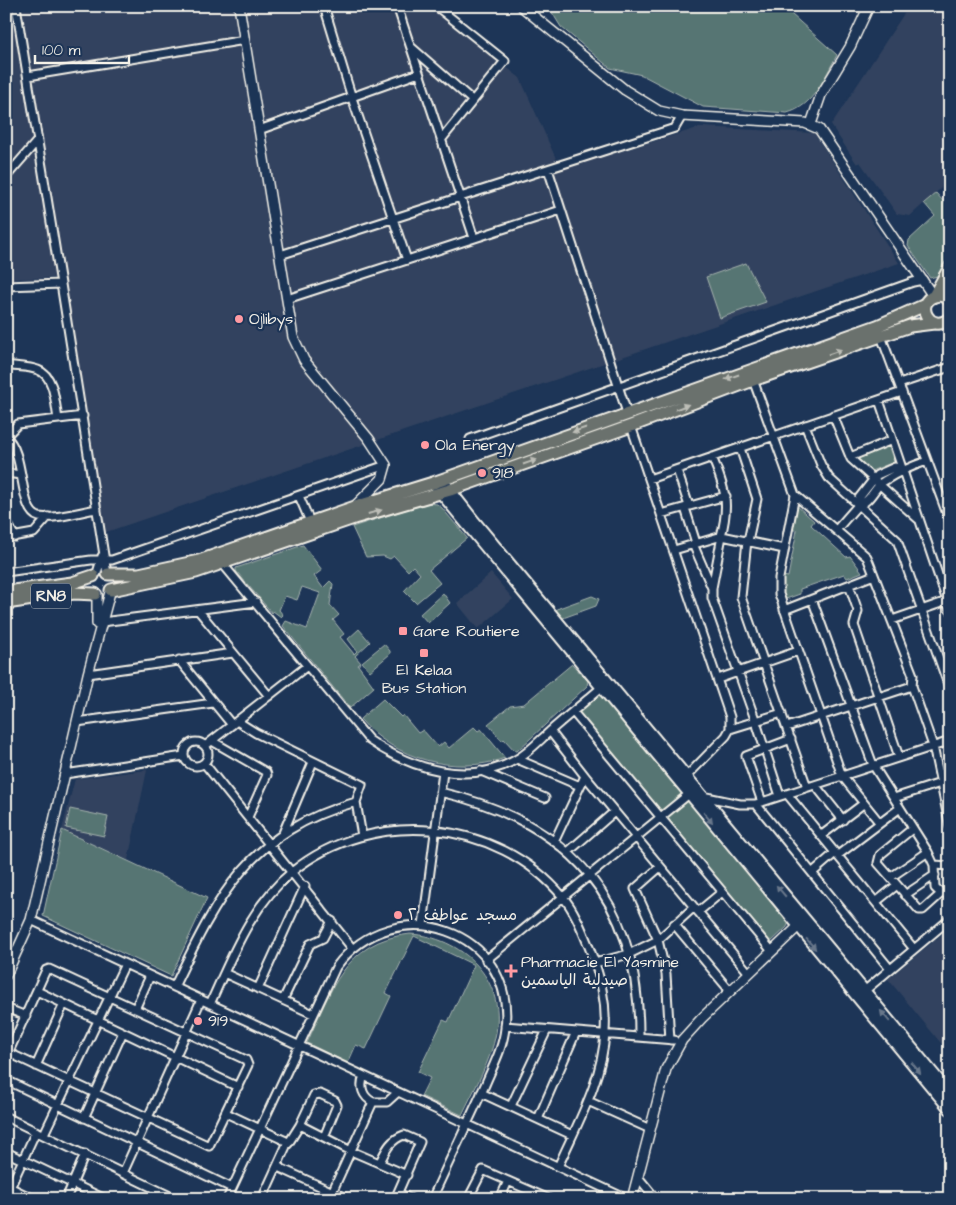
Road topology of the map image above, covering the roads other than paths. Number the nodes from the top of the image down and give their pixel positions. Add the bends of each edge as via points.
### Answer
1 (16, 6) edge
2 (239, 6) edge
3 (324, 6) edge
4 (397, 6) edge
5 (436, 6) edge
6 (521, 6) edge
7 (869, 6) edge
8 (245, 40) junction
9 (410, 46) junction
10 (419, 73) junction
11 (28, 76) junction
12 (352, 98) junction
13 (473, 101) junction
14 (682, 116) junction
15 (811, 124) junction
16 (259, 130) junction
17 (38, 140) junction
18 (441, 140) junction
19 (548, 169) junction
20 (6, 177) edge
21 (460, 197) junction
22 (561, 210) junction
23 (395, 218) junction
24 (474, 238) junction
25 (280, 255) junction
26 (407, 260) junction
27 (948, 272) edge
28 (923, 280) junction
29 (61, 284) junction
30 (6, 286) edge
31 (949, 297) edge
32 (287, 299) junction
33 (930, 300) junction
34 (906, 314) junction
35 (950, 318) edge
36 (934, 323) junction
37 (910, 326) junction
38 (881, 336) junction
39 (6, 365) edge
40 (950, 367) edge
41 (751, 375) junction
42 (899, 384) junction
43 (618, 386) junction
44 (902, 392) junction
45 (879, 400) junction
46 (627, 414) junction
47 (833, 415) junction
48 (83, 416) junction
49 (58, 419) junction
50 (805, 425) junction
51 (631, 426) junction
52 (6, 436) edge
53 (774, 436) junction
54 (470, 439) dead end
55 (892, 440) junction
56 (740, 448) junction
57 (712, 457) junction
58 (850, 457) junction
59 (927, 461) junction
60 (386, 465) junction
61 (677, 470) junction
62 (902, 470) junction
63 (6, 473) edge
64 (21, 475) junction
65 (649, 479) junction
66 (873, 480) junction
67 (438, 481) junction
68 (879, 485) junction
69 (445, 492) junction
70 (795, 495) junction
71 (299, 496) junction
72 (726, 496) junction
73 (858, 505) junction
74 (687, 507) junction
75 (97, 509) junction
76 (354, 512) junction
77 (661, 514) junction
78 (48, 517) junction
79 (6, 520) edge
80 (919, 520) junction
81 (950, 522) edge
82 (312, 527) junction
83 (837, 529) junction
84 (721, 536) junction
85 (15, 537) junction
86 (6, 538) edge
87 (748, 541) junction
88 (694, 544) junction
89 (784, 549) junction
90 (674, 550) junction
91 (104, 561) junction
92 (222, 563) junction
93 (6, 572) edge
94 (102, 574) junction
95 (874, 575) junction
96 (129, 580) junction
97 (849, 585) junction
98 (73, 588) junction
99 (712, 588) junction
100 (110, 591) junction
101 (6, 592) edge
102 (96, 594) junction
103 (812, 599) junction
104 (948, 600) edge
105 (256, 602) junction
106 (6, 603) edge
107 (198, 610) junction
108 (784, 610) junction
109 (921, 610) junction
110 (950, 610) edge
111 (892, 620) junction
112 (102, 622) junction
113 (96, 642) junction
114 (798, 651) junction
115 (233, 653) junction
116 (179, 660) junction
117 (766, 663) junction
118 (307, 666) junction
119 (738, 672) junction
120 (88, 674) junction
121 (718, 680) junction
122 (605, 684) junction
123 (912, 686) junction
124 (950, 690) edge
125 (269, 696) junction
126 (879, 697) junction
127 (213, 703) junction
128 (852, 705) junction
129 (572, 712) junction
130 (782, 713) junction
131 (820, 715) junction
132 (77, 722) junction
133 (756, 722) junction
134 (235, 723) junction
135 (787, 727) junction
136 (730, 729) junction
137 (550, 731) junction
138 (792, 739) junction
139 (212, 741) junction
140 (950, 741) edge
141 (205, 746) junction
142 (933, 746) junction
143 (766, 750) junction
144 (184, 756) junction
145 (899, 757) junction
146 (517, 759) junction
147 (313, 762) junction
148 (204, 763) junction
149 (873, 765) junction
150 (480, 771) junction
151 (443, 772) junction
152 (66, 774) junction
153 (585, 776) junction
154 (842, 776) junction
155 (683, 780) junction
156 (950, 780) edge
157 (942, 782) junction
158 (580, 786) junction
159 (811, 786) junction
160 (440, 792) junction
161 (787, 794) junction
162 (780, 796) junction
163 (695, 797) junction
164 (545, 798) dead end
165 (894, 798) junction
166 (356, 802) junction
167 (759, 803) junction
168 (863, 804) junction
169 (900, 808) junction
170 (614, 812) junction
171 (248, 817) junction
172 (660, 818) junction
173 (843, 820) junction
174 (879, 822) junction
175 (950, 827) edge
176 (437, 829) junction
177 (912, 829) junction
178 (283, 833) junction
179 (822, 835) junction
180 (362, 836) junction
181 (636, 838) junction
182 (555, 840) junction
183 (269, 844) junction
184 (568, 852) junction
185 (928, 852) junction
186 (836, 854) junction
187 (934, 865) junction
188 (950, 866) edge
189 (660, 867) junction
190 (292, 872) junction
191 (812, 872) junction
192 (935, 874) junction
193 (590, 876) junction
194 (891, 877) junction
195 (897, 885) junction
196 (304, 886) junction
197 (722, 892) junction
198 (946, 893) edge
199 (905, 894) junction
200 (564, 898) junction
201 (876, 902) junction
202 (696, 910) junction
203 (806, 919) junction
204 (950, 919) edge
205 (31, 920) junction
206 (332, 921) junction
207 (674, 924) junction
208 (423, 925) junction
209 (797, 927) junction
210 (658, 940) junction
211 (352, 948) junction
212 (914, 949) junction
213 (772, 950) junction
214 (629, 954) junction
215 (486, 960) junction
216 (595, 963) junction
217 (124, 964) junction
218 (890, 969) junction
219 (224, 973) junction
220 (749, 973) junction
221 (6, 975) edge
222 (150, 976) junction
223 (174, 987) junction
224 (258, 989) junction
225 (37, 991) junction
226 (730, 991) junction
227 (861, 994) junction
228 (109, 997) junction
229 (201, 1000) junction
230 (283, 1000) junction
231 (64, 1004) junction
232 (210, 1004) junction
233 (6, 1008) edge
234 (135, 1009) junction
235 (312, 1014) junction
236 (26, 1016) junction
237 (98, 1020) junction
238 (505, 1026) junction
239 (547, 1030) junction
240 (123, 1032) junction
241 (576, 1032) junction
242 (186, 1033) junction
243 (605, 1034) junction
244 (639, 1037) junction
245 (670, 1040) junction
246 (682, 1040) junction
247 (298, 1045) junction
248 (7, 1056) edge
249 (176, 1057) junction
250 (36, 1066) junction
251 (364, 1076) junction
252 (6, 1080) edge
253 (70, 1082) junction
254 (238, 1087) junction
255 (398, 1092) junction
256 (481, 1093) junction
257 (95, 1094) junction
258 (950, 1094) edge
259 (588, 1101) junction
260 (373, 1102) junction
261 (58, 1106) junction
262 (511, 1106) junction
263 (950, 1109) edge
264 (226, 1113) junction
265 (6, 1117) edge
266 (84, 1118) junction
267 (147, 1118) junction
268 (538, 1119) junction
269 (467, 1124) junction
270 (300, 1125) junction
271 (260, 1129) junction
272 (650, 1129) junction
273 (36, 1131) junction
274 (44, 1134) junction
275 (572, 1135) junction
276 (324, 1137) junction
277 (136, 1143) junction
278 (288, 1144) junction
279 (351, 1151) junction
280 (6, 1152) edge
281 (85, 1154) junction
282 (23, 1160) junction
283 (380, 1162) junction
284 (278, 1167) junction
285 (558, 1167) junction
286 (122, 1173) junction
287 (407, 1174) junction
288 (638, 1177) junction
289 (508, 1181) junction
290 (73, 1184) junction
291 (8, 1187) edge
292 (232, 1188) junction
293 (331, 1195) edge
294 (163, 1196) edge
295 (396, 1196) edge
296 (34, 1199) edge
297 (66, 1199) edge
298 (105, 1199) edge
299 (176, 1199) edge
300 (227, 1199) edge
301 (262, 1199) edge
302 (348, 1199) edge
303 (411, 1199) edge
304 (432, 1199) edge
305 (468, 1199) edge
306 (500, 1199) edge
307 (549, 1199) edge
308 (627, 1199) edge
309 (632, 1199) edge
310 (656, 1199) edge

1 - 11 street
2 - 8 street
3 - 12 street
4 - 9 street
5 - 13 street via 505,60
6 - 14 street via 638,100 659,111
7 - 15 street via 850,47 821,95
8 - 11 street
8 - 16 street
9 - 10 street
9 - 13 street
10 - 12 street
10 - 18 street
11 - 17 street
12 - 16 street
12 - 23 street
13 - 18 street
14 - 15 street
14 - 19 street via 675,128
15 - 28 street via 823,133
16 - 25 street
17 - 20 street
17 - 29 street
18 - 21 street
19 - 21 street
19 - 22 street
21 - 23 street
21 - 24 street
22 - 24 street
22 - 43 street
23 - 25 street
23 - 26 street
24 - 26 street
25 - 32 street
26 - 32 street
27 - 33 main road
28 - 33 street
28 - 43 street
29 - 30 street
29 - 48 street
31 - 33 main road, RN8
32 - 60 street via 293,337 304,360 369,439
33 - 34 main road, RN8
33 - 36 main road via 927,318
34 - 37 main road
34 - 41 main road, RN8
35 - 36 main road, RN8 via 943,323
36 - 37 main road, RN8
37 - 38 main road, RN8
41 -> 38 main road, RN8
38 - 42 street
39 - 49 street via 34,369 45,375
40 - 42 street
41 -> 46 main road, RN8
51 -> 41 main road, RN8
41 - 53 street
42 - 44 street
43 - 46 street
43 - 54 street
44 - 45 street
44 - 59 street
45 - 47 street
45 - 55 street
46 -> 67 main road, RN8
47 - 50 street
47 - 58 street
48 - 49 street
48 - 75 street
49 - 52 street via 18,424
50 - 53 street
50 - 73 street via 825,472
51 - 65 street
69 -> 51 main road, RN8
52 - 64 street via 15,445
53 - 56 street
53 - 70 street
55 - 58 street
55 - 62 street
56 - 57 street
56 - 87 street via 757,499
57 - 61 street
57 - 72 street
58 - 66 street
59 - 62 street
59 - 81 street
60 - 71 street
60 - 76 street via 382,479
61 - 65 street
61 - 74 street
62 - 66 street via 896,467
62 - 68 street
62 - 80 street
63 - 64 street
64 - 78 street via 30,510 35,516
65 - 77 street
66 - 68 street
66 - 73 street via 859,498
67 - 69 main road
67 - 76 main road, RN8
68 - 73 street via 864,503
68 - 80 street
76 -> 69 main road, RN8
69 - 122 main road
70 - 83 street
70 - 89 street
71 - 82 street
71 - 91 street
72 - 74 street
72 - 84 street
73 - 83 street
73 - 109 street via 897,540
74 - 77 street
74 - 88 street
75 - 78 street
75 - 91 street
76 - 82 main road, RN8
77 - 90 street
78 - 85 street via 34,533
79 - 85 street
80 - 104 street
82 - 92 main road, RN8
82 - 96 main road, RN8
83 - 95 street via 867,557
84 - 87 street
84 - 88 street
84 - 99 street
85 - 86 street
87 - 89 street
87 - 117 street via 742,597
88 - 90 street
88 - 99 street
89 - 108 street via 778,586
90 - 121 street
91 - 93 street
91 - 94 street
92 - 96 main road, RN8 via 178,577
92 - 105 street
94 - 96 main road, RN8
94 - 98 main road, RN8
94 - 100 main road via 113,581
94 - 102 main road, RN8 via 90,584
95 - 97 street
95 - 111 street
96 - 100 main road, RN8
97 - 103 street
97 - 126 street via 858,612 854,625
98 - 101 main road, RN8
98 - 102 main road, RN8
98 - 106 main road, RN8
99 - 119 street via 712,598
100 - 102 main road, RN8
100 - 112 street
102 - 113 street
103 - 108 street
103 - 128 street
104 - 109 street
104 - 110 street
105 - 107 street
105 - 118 street
107 - 112 street
107 - 115 street
108 - 114 street
109 - 111 street
109 - 124 street
111 - 123 street via 913,675
112 - 113 street
113 - 120 street
114 - 117 street
114 - 131 street
115 - 116 street
115 - 125 street
116 - 120 street
116 - 127 street
117 - 119 street
117 - 130 street
118 - 125 street
118 - 151 street via 369,740 401,760
119 - 121 street
119 - 133 street
120 - 132 street
121 - 136 street via 730,717
122 - 129 street
122 - 155 main road
123 - 126 street
123 - 142 street
125 - 134 street
126 - 128 street
126 - 145 street
127 - 132 street
127 - 134 street
128 - 131 street
128 - 149 street
129 - 137 street
129 - 172 street
130 - 133 street
130 - 135 street
131 - 135 street
131 - 154 street
132 - 152 street
133 - 136 street
133 - 143 street
134 - 139 street
134 - 147 street
135 - 138 street
136 - 155 street
137 - 146 street
137 - 153 street
138 - 143 street
138 - 159 street
139 - 141 street
139 - 171 street via 266,772
140 - 142 street
141 - 144 street via 198,742 190,743
141 - 148 street via 208,757
142 - 145 street
142 - 157 street
143 - 162 street
143 - 167 street via 746,756
144 - 148 street via 190,765
144 - 152 street
145 - 149 street
146 - 150 street
146 - 158 street
147 - 166 street via 362,785
147 - 178 street
148 - 171 street
149 - 154 street
149 - 165 street
150 - 151 street
150 - 164 street
151 - 160 street
152 - 205 street
153 - 158 street
153 - 170 street
154 - 159 street
154 - 168 street
155 - 163 main road
156 - 157 street
157 - 165 street
157 - 175 street
158 - 182 street
159 - 161 street
159 - 173 street
160 - 176 street
160 - 182 street via 494,807
161 - 162 street
161 - 179 street
162 - 167 street
163 - 167 street via 740,804
163 - 172 street
203 -> 163 main road
163 -> 209 main road
165 - 169 street
166 - 178 street
166 - 180 street
167 - 191 street
168 - 173 street
168 - 174 street
169 - 174 street
169 - 177 street
170 - 181 street
170 - 184 street
171 - 183 street
172 - 181 street
172 - 197 street
173 - 179 street
174 - 186 street
176 - 180 street via 402,829
176 - 200 street via 463,834 521,861
176 - 208 street
177 - 185 street
177 - 194 street via 878,858 881,867
178 - 183 street
179 - 186 street
180 - 190 street via 341,843
181 - 189 street
181 - 193 street
182 - 184 street
183 - 190 street
183 - 223 street via 237,874 220,897
184 - 193 street
185 - 187 street
185 - 194 street
186 - 191 street
186 - 201 street
187 - 188 street
187 - 192 street
189 - 202 street
189 - 210 street via 634,889
190 - 196 street
190 - 219 street via 254,915
191 - 218 street
192 - 198 street via 935,888
192 - 199 street
193 - 200 street
193 - 214 street via 608,901
194 - 195 street
195 - 199 street
195 - 201 street
196 - 206 street
196 - 224 street
197 - 202 street
197 - 213 street
198 - 199 street via 921,910
200 - 215 street
200 - 216 street
201 - 212 street
202 - 207 street
202 - 220 street
203 - 209 street
203 - 227 main road
204 - 212 street
205 - 217 street
205 - 221 street
206 - 211 street
206 - 230 street via 323,938 310,944
207 - 210 street
207 - 226 street
208 - 211 street via 381,930
208 - 215 street via 454,934
209 - 213 street
209 -> 227 main road
210 - 214 street
210 - 245 street via 669,992
211 - 235 street via 336,966
212 - 218 street
213 - 220 street
214 - 216 street
214 - 244 street via 637,987
215 - 238 street via 504,998
216 - 243 street via 605,1008
217 - 222 street
217 - 228 street
218 - 227 street
219 - 224 street
219 - 232 street
220 - 226 street
222 - 223 street
222 - 234 street
223 - 229 street
224 - 230 street
225 - 228 street via 49,968
225 - 231 street
225 - 236 street
226 - 246 street
258 -> 227 main road
227 -> 263 main road
228 - 234 street
228 - 237 street
229 - 232 street
229 - 242 street
230 - 235 street
231 - 237 street
231 - 250 street
232 - 247 street
233 - 236 street
234 - 242 street
235 - 247 street
236 - 248 street
237 - 240 street
237 - 253 street
238 - 239 street
238 - 256 street via 498,1053
239 - 241 street
239 - 262 street
240 - 249 street
240 - 257 street
241 - 243 street
241 - 268 street
242 - 249 street
242 - 254 street via 246,1060 248,1065
243 - 244 street
243 - 259 street
244 - 245 street
245 - 246 street
246 - 272 street via 666,1069
247 - 251 street
247 - 271 street
248 - 250 street
249 - 254 street
249 - 267 street
250 - 253 street
251 - 255 street
251 - 260 street via 363,1092
252 - 261 street
253 - 257 street
253 - 261 street
254 - 264 street
255 - 260 street via 387,1102
255 - 269 street
256 - 262 street
256 - 269 street
257 - 266 street
257 - 267 street
259 - 272 street
259 - 275 street
260 - 279 street
261 - 266 street
261 - 274 street
262 - 268 street
264 - 267 street via 208,1146
264 - 271 street
265 - 273 street
266 - 277 street
267 - 277 street
268 - 275 street
269 - 285 street
269 - 304 street
270 - 276 street
270 - 276 street via 314,1095 320,1094 337,1105
270 - 278 street
271 - 278 street
271 - 292 street
272 - 288 street
273 - 274 street
273 - 282 street
274 - 281 street
275 - 285 street
276 - 279 street
277 - 286 street
277 - 292 street
278 - 284 street
279 - 283 street
279 - 293 street
280 - 282 street
281 - 286 street
281 - 290 street
282 - 290 street
282 - 291 street
283 - 287 street
283 - 287 street via 390,1142 397,1137 404,1135 418,1140 420,1146
284 - 293 street
284 - 301 street
285 - 308 street
286 - 294 street
287 - 295 street
288 - 309 street
288 - 310 street
289 - 305 street via 482,1170
289 - 306 street
289 - 307 street
290 - 297 street
290 - 298 street
291 - 296 street
292 - 300 street
293 - 302 street
294 - 299 street
295 - 303 street

